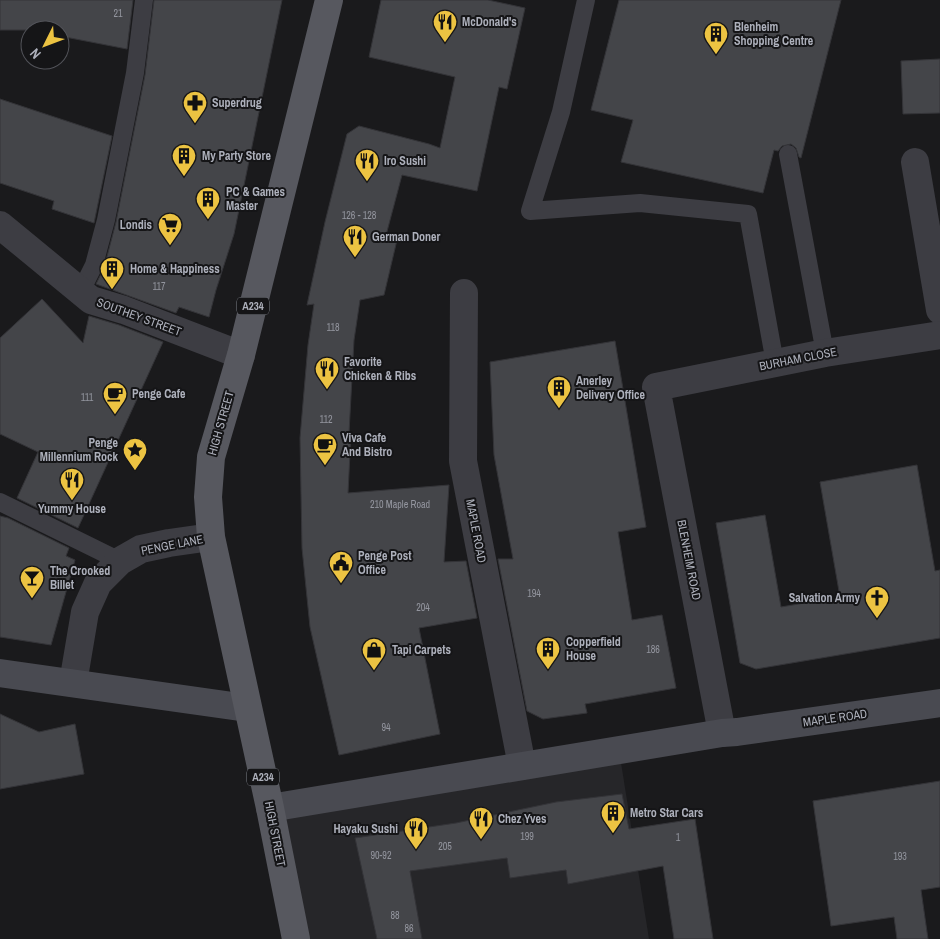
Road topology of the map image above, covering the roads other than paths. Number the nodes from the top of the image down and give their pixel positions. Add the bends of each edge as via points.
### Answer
1 (144, 0) edge
2 (330, 0) edge
3 (586, 0) edge
4 (788, 154) dead end
5 (915, 162) dead end
6 (0, 225) edge
7 (81, 291) junction
8 (464, 293) dead end
9 (940, 310) edge
10 (940, 335) edge
11 (825, 353) junction
12 (240, 355) junction
13 (775, 362) junction
14 (656, 387) joint
15 (0, 502) edge
16 (211, 537) junction
17 (120, 561) junction
18 (0, 673) edge
19 (73, 683) junction
20 (940, 703) edge
21 (247, 708) junction
22 (722, 732) junction
23 (522, 766) junction
24 (270, 808) junction
25 (296, 939) edge

1 - 7 lane via 135,74 106,220 94,265
2 - 12 main road, HIGH STREET / A234
3 - 13 lane via 561,112 530,211 640,203 748,214
4 - 11 lane
5 - 9 street
6 - 7 street, SOUTHEY STREET
7 - 12 street, SOUTHEY STREET via 91,300
8 - 23 street, MAPLE ROAD via 463,462
10 - 11 street, BURHAM CLOSE
11 - 13 street, BURHAM CLOSE
12 - 16 main road, HIGH STREET / A234 via 211,457 208,497
13 - 14 street, BURHAM CLOSE
14 - 22 street, BLENHEIM ROAD
15 - 17 lane
16 - 17 street, PENGE LANE via 141,549
16 - 21 main road, HIGH STREET / A234
17 - 19 street, PENGE LANE via 98,583 85,612
18 - 19 street
19 - 21 street
20 - 22 street, MAPLE ROAD
21 - 24 main road, HIGH STREET / A234
22 - 23 street, MAPLE ROAD
23 - 24 street, MAPLE ROAD
24 - 25 main road, HIGH STREET / A234

